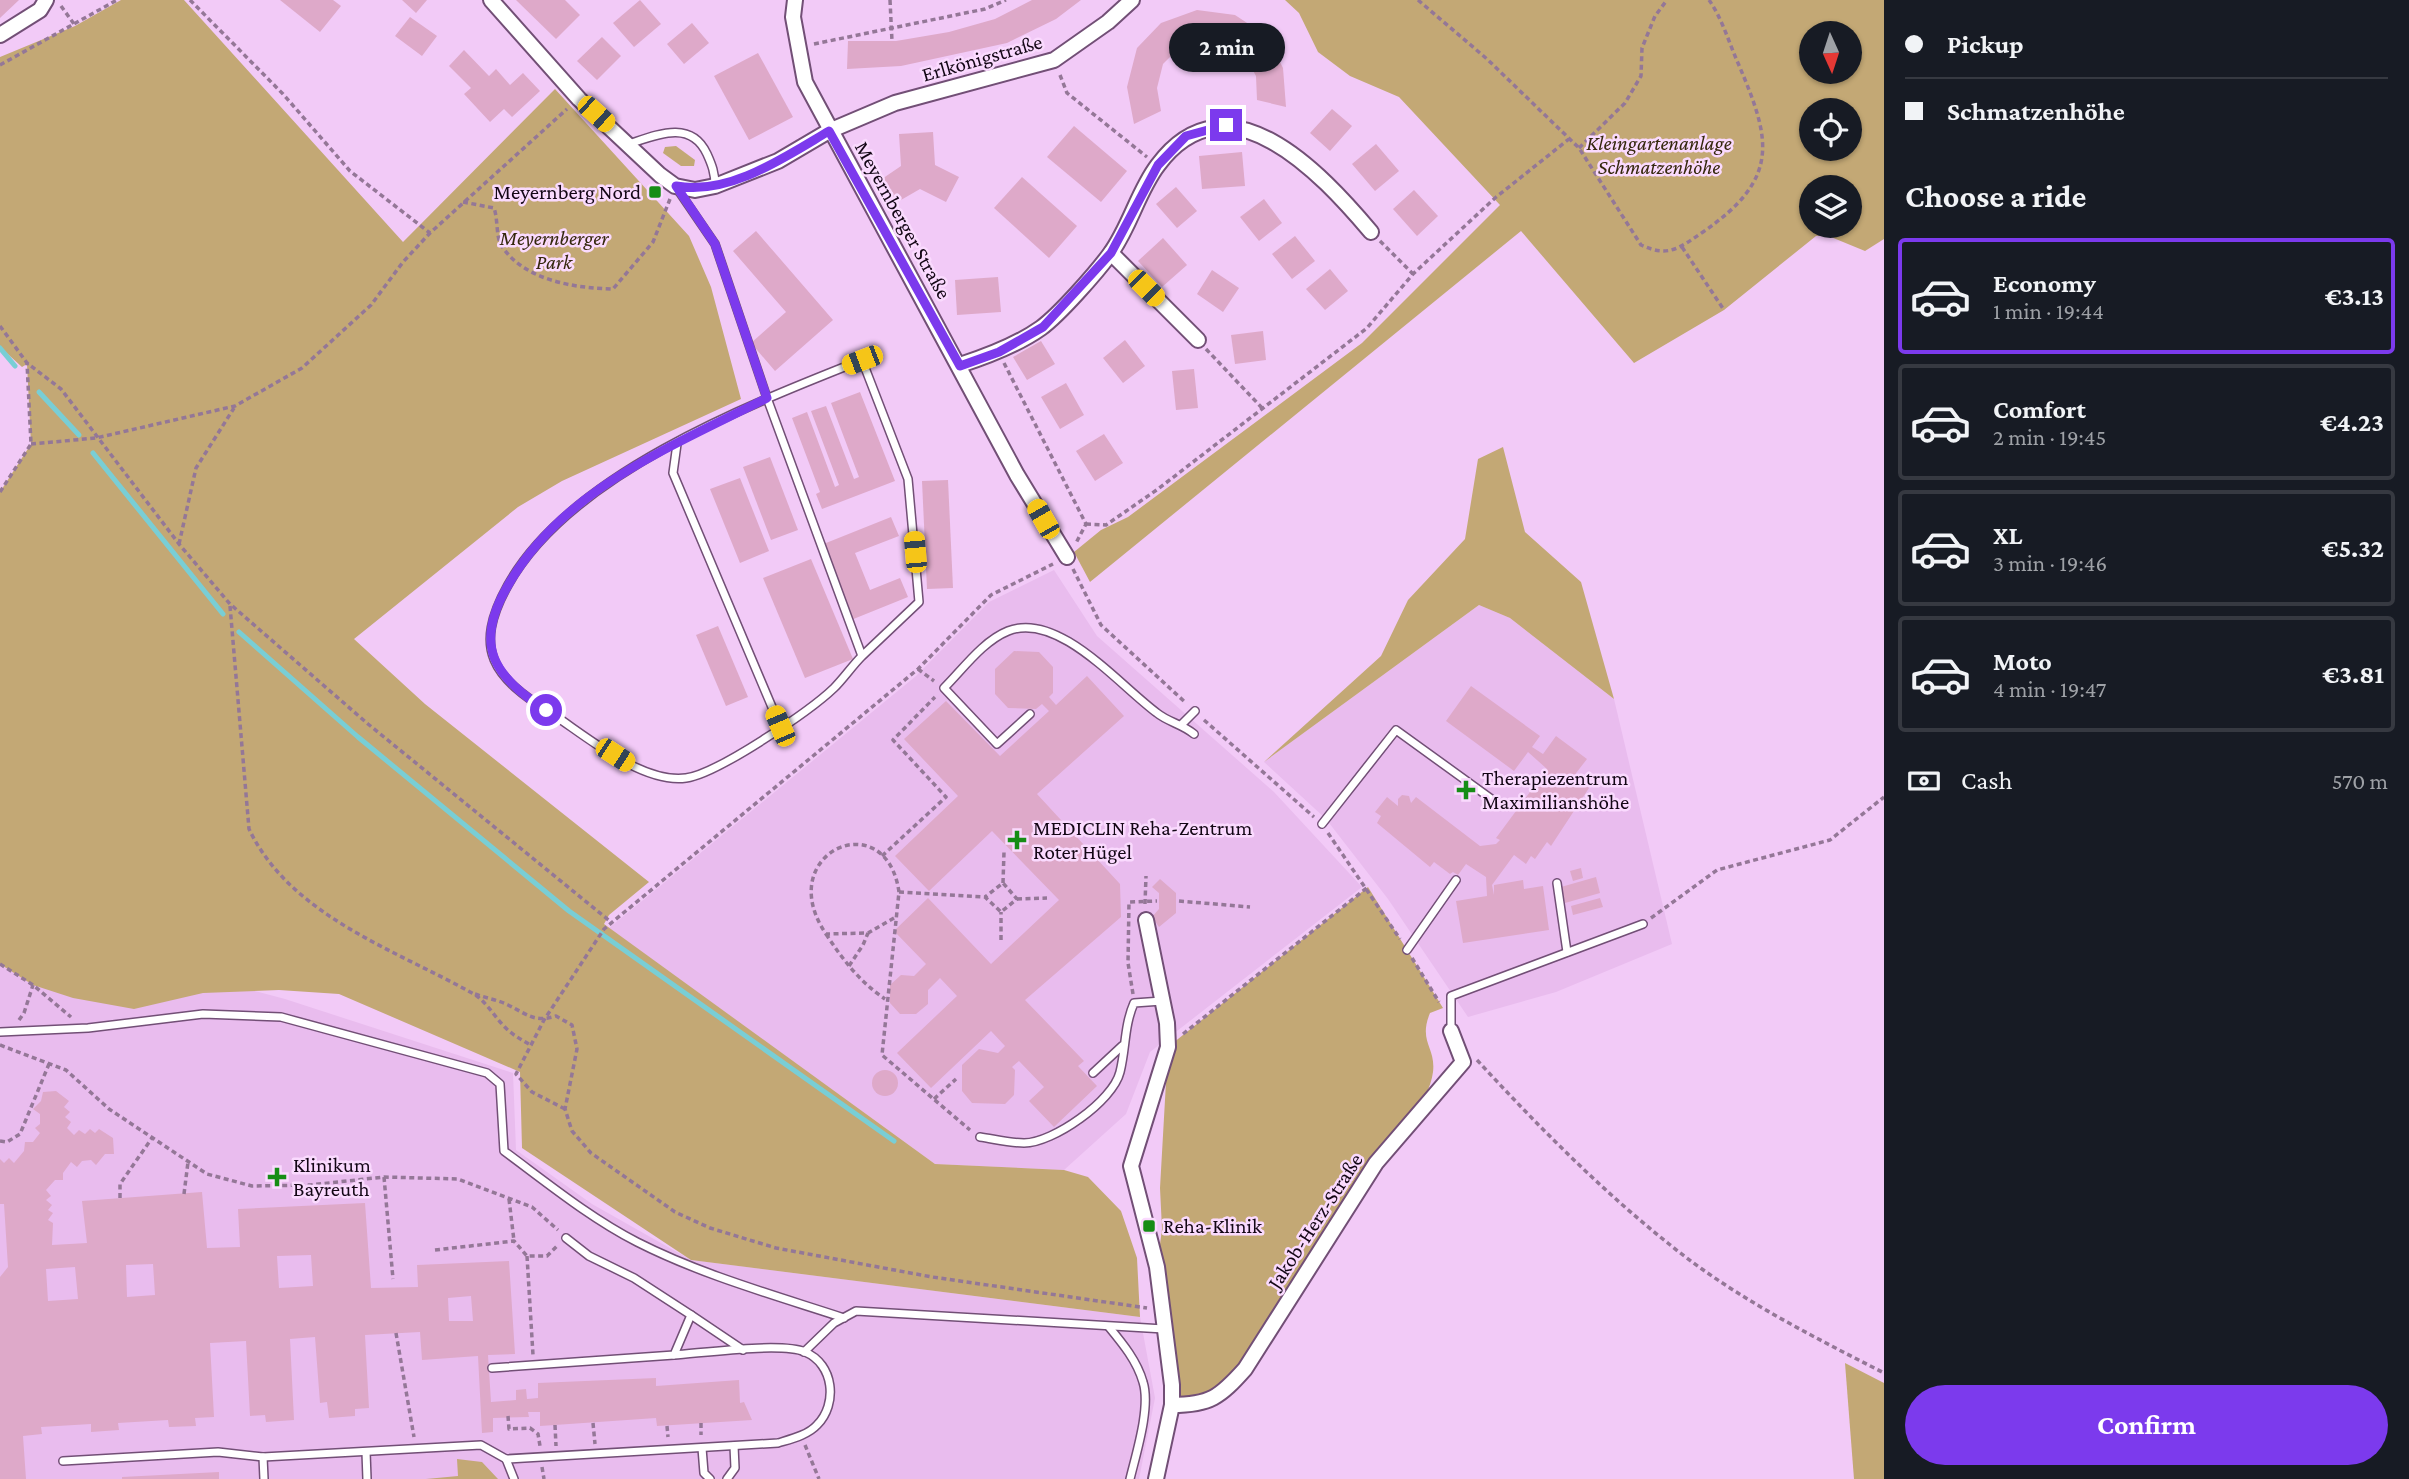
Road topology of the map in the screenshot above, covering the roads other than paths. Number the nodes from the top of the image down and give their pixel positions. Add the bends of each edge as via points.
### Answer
1 (46, 0) edge
2 (491, 0) edge
3 (795, 0) edge
4 (1132, 0) edge
5 (0, 35) edge
6 (829, 131) junction
7 (629, 144) junction
8 (676, 186) junction
9 (715, 186) junction
10 (1371, 232) road end
11 (1111, 253) junction
12 (1198, 340) road end
13 (960, 366) junction
14 (767, 398) junction
15 (677, 444) junction
16 (1067, 558) road end
17 (862, 656) junction
18 (1195, 711) road end
19 (1030, 714) dead end
20 (1182, 724) junction
21 (780, 726) junction
22 (1194, 734) dead end
23 (1497, 803) dead end
24 (1322, 824) road end
25 (1456, 880) dead end
26 (1557, 883) dead end
27 (1146, 920) road end
28 (1643, 924) road end
29 (1407, 950) road end
30 (1567, 952) junction
31 (1163, 1001) junction
32 (1451, 1031) joint
33 (4, 1032) edge
34 (1122, 1046) junction
35 (1093, 1073) dead end
36 (980, 1137) road end
37 (566, 1238) road end
38 (691, 1315) junction
39 (844, 1318) junction
40 (1109, 1327) junction
41 (1165, 1329) junction
42 (744, 1351) junction
43 (804, 1352) junction
44 (674, 1355) junction
45 (492, 1368) dead end
46 (1171, 1405) junction
47 (734, 1446) junction
48 (702, 1448) junction
49 (366, 1452) junction
50 (263, 1457) junction
51 (506, 1459) junction
52 (63, 1461) dead end
53 (264, 1479) edge
54 (367, 1479) edge
55 (514, 1479) edge
56 (710, 1479) edge
57 (727, 1479) edge
58 (1130, 1479) edge
59 (1156, 1479) edge

1 - 5 street via 40,10
2 - 7 street via 579,99
3 - 6 street via 793,17 806,82
4 - 6 street, Erlkönigstraße via 1054,60 895,103
6 - 9 street, Meyernberger Straße via 778,161
6 - 13 street, Meyernberger Straße
7 - 8 street
7 - 9 lane via 682,131 703,145 715,172
8 - 9 street, Meyernberger Straße via 695,190
8 - 14 lane via 715,244
10 - 11 street via 1342,198 1289,153 1244,128 1215,127 1186,136 1158,165
11 - 12 street
11 - 13 street via 1043,327 999,352
13 - 16 street, Meyernberger Straße
14 - 15 lane
14 - 17 lane
14 - 17 lane via 862,360 908,479 919,601
15 - 21 lane via 673,473
15 - 21 lane via 625,471 573,507 519,566 494,610 489,632 497,665 522,695 639,770 657,775 695,776 725,764
17 - 21 lane via 833,689
18 - 20 lane
19 - 20 lane via 998,744 944,688 991,640 1026,626 1047,628 1160,715
20 - 22 lane
23 - 24 lane via 1396,730
25 - 29 lane
26 - 30 lane
27 - 31 street
28 - 30 lane
30 - 32 lane via 1451,996
31 - 34 lane via 1134,1003
31 - 41 street via 1168,1046 1131,1166 1157,1267
32 - 46 street, Jakob-Herz-Straße via 1463,1062 1376,1163 1245,1369 1223,1395 1197,1405
33 - 39 lane via 203,1014 281,1017 487,1073 500,1084 504,1151 563,1194 636,1241 718,1276
34 - 35 lane
34 - 36 lane via 1120,1073 1102,1100 1057,1135 1025,1143
37 - 38 lane
38 - 42 lane
38 - 44 lane
39 - 40 lane via 856,1311
39 - 43 lane
40 - 41 lane
40 - 58 lane via 1132,1356 1144,1384 1142,1426
41 - 46 street
42 - 43 lane via 781,1348
42 - 44 lane
43 - 47 lane via 823,1370 832,1394 829,1410 816,1426 800,1435 778,1443
44 - 45 lane
46 - 59 street
47 - 48 lane
47 - 57 lane via 735,1468
48 - 51 lane
48 - 56 lane via 704,1473
49 - 50 lane
49 - 51 lane via 481,1445
49 - 54 lane
50 - 52 lane via 218,1452
50 - 53 lane
51 - 55 lane

